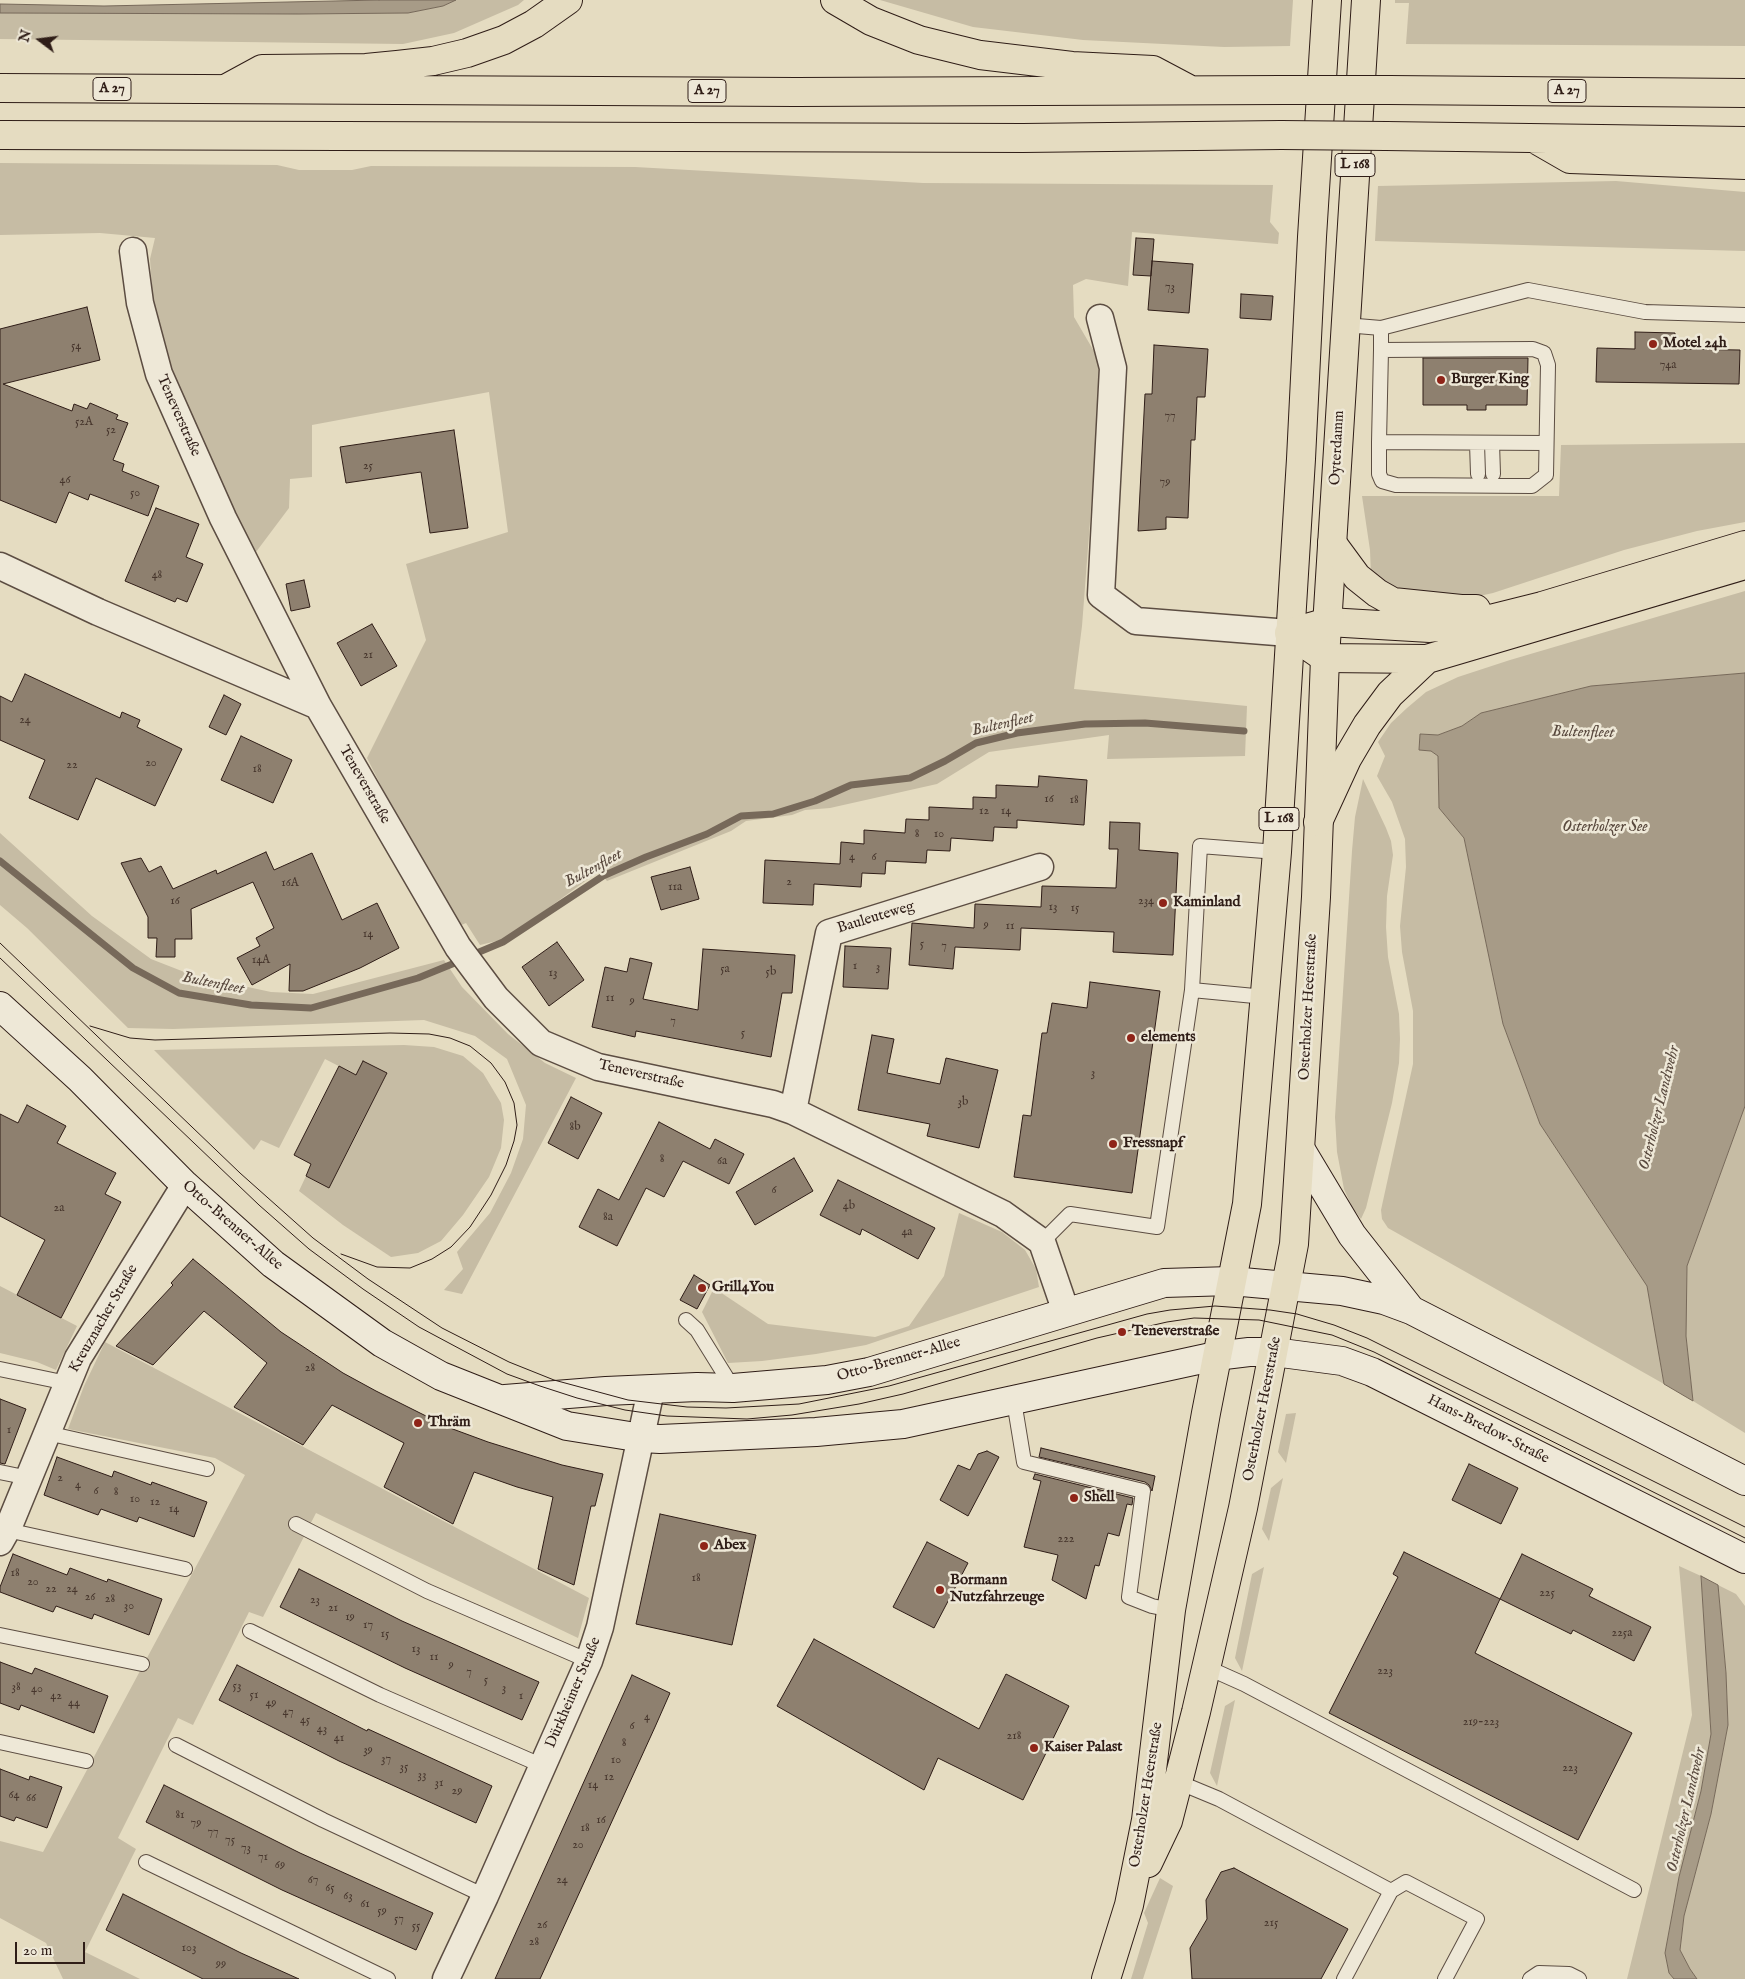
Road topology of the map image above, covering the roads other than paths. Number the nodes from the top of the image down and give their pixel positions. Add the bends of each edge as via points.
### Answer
1 (568, 0) edge
2 (835, 0) edge
3 (1326, 2) edge
4 (1366, 3) edge
5 (0, 88) edge
6 (223, 89) junction
7 (1191, 89) junction
8 (1745, 93) edge
9 (0, 135) edge
10 (1533, 138) junction
11 (1745, 141) edge
12 (1745, 165) edge
13 (134, 251) dead end
14 (1745, 315) edge
15 (1100, 318) dead end
16 (1345, 325) junction
17 (1381, 328) junction
18 (1380, 350) junction
19 (1379, 442) junction
20 (1489, 443) junction
21 (1546, 443) junction
22 (1332, 543) junction
23 (1745, 545) edge
24 (1745, 565) edge
25 (0, 566) edge
26 (1542, 606) junction
27 (1328, 622) junction
28 (1289, 633) junction
29 (1325, 658) junction
30 (1427, 659) junction
31 (318, 706) junction
32 (1318, 822) junction
33 (1277, 852) junction
34 (1040, 867) dead end
35 (1316, 897) joint
36 (1192, 990) junction
37 (1265, 997) junction
38 (0, 1006) edge
39 (794, 1111) junction
40 (1301, 1150) junction
41 (185, 1185) junction
42 (1042, 1242) junction
43 (1231, 1281) junction
44 (1287, 1286) junction
45 (1412, 1310) junction
46 (1066, 1312) junction
47 (686, 1320) dead end
48 (1274, 1352) junction
49 (1216, 1356) junction
50 (0, 1368) edge
51 (67, 1383) junction
52 (733, 1388) junction
53 (651, 1390) junction
54 (498, 1400) junction
55 (1014, 1401) junction
56 (47, 1433) junction
57 (642, 1438) junction
58 (207, 1468) dead end
59 (0, 1472) edge
60 (29, 1478) junction
61 (1745, 1481) edge
62 (296, 1524) dead end
63 (3, 1536) edge
64 (1745, 1560) edge
65 (185, 1568) dead end
66 (1171, 1610) junction
67 (250, 1630) dead end
68 (0, 1635) edge
69 (589, 1661) junction
70 (142, 1664) dead end
71 (1206, 1667) junction
72 (0, 1742) edge
73 (176, 1745) dead end
74 (86, 1761) dead end
75 (543, 1766) junction
76 (1178, 1782) junction
77 (146, 1862) dead end
78 (1634, 1890) dead end
79 (1391, 1892) junction
80 (485, 1896) junction
81 (1129, 1905) junction
82 (388, 1979) edge
83 (446, 1979) edge
84 (1106, 1979) edge
85 (1344, 1979) edge
86 (1445, 1979) edge
87 (1530, 1979) edge
88 (1579, 1979) edge

1 - 6 main road via 512,36 467,53 397,66 262,69
2 - 7 main road via 871,21 919,40 980,55 1072,66 1153,70
3 - 28 main road, L 168
4 - 16 main road, Oyterdamm / L 168
5 - 6 main road, A 27
6 - 7 main road, A 27 via 826,92
7 - 8 main road, A 27, bridge
9 - 10 main road, bridge via 995,138 1281,135
10 - 11 main road
10 - 12 main road via 1570,159
13 - 31 street, Teneverstraße via 140,303 159,374 224,518
14 - 17 lane via 1645,312 1528,290
15 - 28 street via 1113,368 1101,595 1136,621
16 - 17 lane
16 - 22 main road, Oyterdamm / L 168
17 - 18 lane
18 - 19 lane
18 - 21 lane via 1533,349 1544,353 1548,365
19 - 20 lane
19 - 21 lane via 1382,481 1396,485 1532,486 1546,475
20 - 20 lane via 1489,474
20 - 21 lane
22 - 26 main road via 1356,577 1394,602 1462,609
22 - 27 main road, Oyterdamm / L 168
23 - 26 main road
24 - 30 main road
25 - 31 street via 98,612
26 - 27 main road via 1482,621 1430,628
27 - 28 main road
27 - 29 main road, Oyterdamm / L 168
28 - 29 main road
28 - 33 main road, L 168
29 - 30 main road
29 - 32 main road, Oyterdamm / L 168
30 - 32 main road via 1390,694 1367,725 1347,759
31 - 39 street, Teneverstraße via 458,947 483,982 541,1043 598,1067
32 - 35 main road, Oyterdamm / L 168
33 - 36 lane via 1200,846
33 - 37 main road, Osterholzer Heerstraße / L 168
34 - 39 street, Bauleuteweg via 829,933
35 - 40 main road, Osterholzer Heerstraße
36 - 37 lane
36 - 42 lane via 1158,1227 1070,1214
37 - 43 main road, Osterholzer Heerstraße via 1247,1204
38 - 41 street, Otto-Brenner-Allee via 80,1079
39 - 42 street, Teneverstraße via 1003,1214
40 - 44 main road, Osterholzer Heerstraße via 1294,1244
40 - 45 street via 1352,1235
41 - 51 street, Kreuznacher Straße via 78,1358
41 - 54 street, Otto-Brenner-Allee via 274,1264 382,1343 441,1376
42 - 46 street
43 - 44 street
43 - 46 street, Otto-Brenner-Allee via 1164,1283
43 - 49 main road, Osterholzer Heerstraße
44 - 45 street via 1352,1292
44 - 48 main road, Osterholzer Heerstraße
45 - 61 street
46 - 52 street, Otto-Brenner-Allee via 869,1372 828,1380
47 - 52 lane via 697,1330
48 - 49 street, Hans-Bredow-Straße
48 - 64 street, Hans-Bredow-Straße via 1342,1361 1372,1372
48 - 71 main road, Osterholzer Heerstraße via 1243,1508
49 - 55 street, Otto-Brenner-Allee
49 - 66 main road, Osterholzer Heerstraße
50 - 51 lane
51 - 56 street, Kreuznacher Straße
52 - 53 street, Otto-Brenner-Allee via 697,1386
53 - 54 street, Otto-Brenner-Allee
53 - 57 street, Dürkheimer Straße
54 - 57 street, Otto-Brenner-Allee via 567,1426
55 - 57 street, Otto-Brenner-Allee via 904,1424 816,1432
55 - 66 lane via 1024,1462 1143,1491 1129,1597
56 - 58 lane
56 - 60 street, Kreuznacher Straße
57 - 69 street, Dürkheimer Straße via 600,1627
59 - 60 lane
60 - 63 street, Kreuznacher Straße
62 - 69 lane via 427,1591
63 - 65 lane
66 - 81 main road, Osterholzer Heerstraße via 1146,1820
67 - 75 lane via 380,1695
68 - 70 lane
69 - 75 street, Dürkheimer Straße
71 - 76 main road, Osterholzer Heerstraße
71 - 78 lane
72 - 74 lane
73 - 80 lane via 323,1820
75 - 80 street, Dürkheimer Straße
76 - 79 lane via 1219,1799
76 - 81 main road, Osterholzer Heerstraße via 1168,1821
77 - 82 lane
79 - 85 lane
79 - 86 lane via 1406,1882 1477,1919
80 - 83 street, Dürkheimer Straße
81 - 84 main road, Osterholzer Heerstraße
87 - 88 lane via 1539,1973 1569,1974

